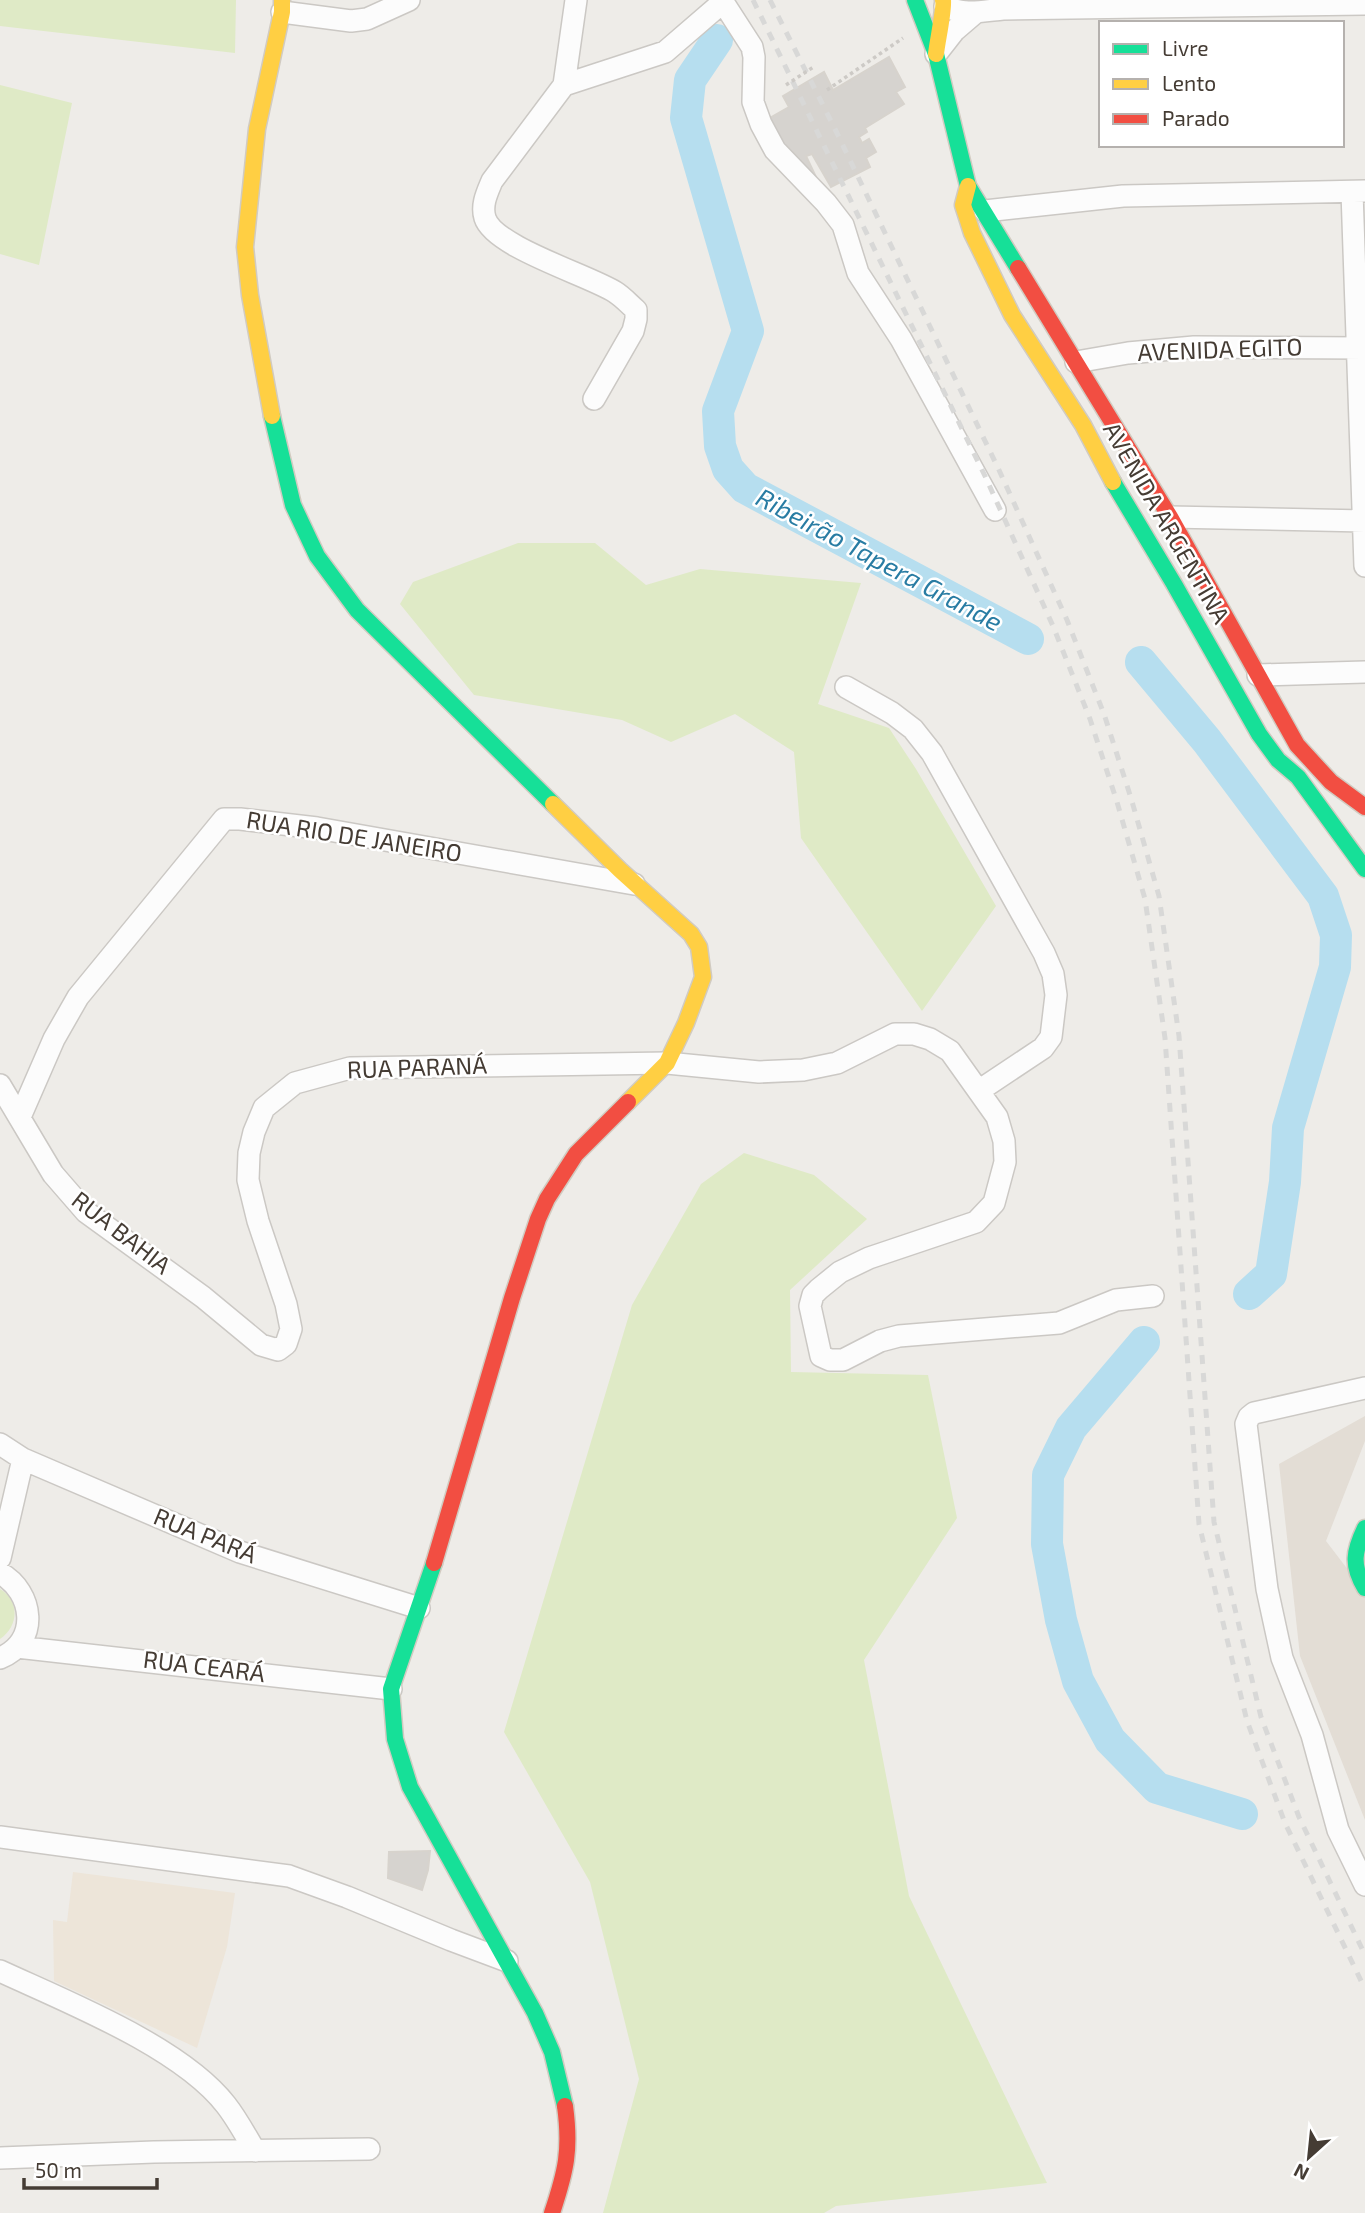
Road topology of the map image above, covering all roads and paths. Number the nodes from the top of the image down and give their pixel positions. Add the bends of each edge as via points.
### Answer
1 (409, 0) edge
2 (576, 0) edge
3 (915, 0) edge
4 (944, 3) edge
5 (1365, 4) edge
6 (282, 6) edge
7 (975, 13) junction
8 (923, 25) junction
9 (936, 54) junction
10 (816, 66) dead end
11 (564, 85) junction
12 (786, 85) dead end
13 (827, 90) dead end
14 (968, 186) junction
15 (1359, 191) edge
16 (985, 211) junction
17 (1037, 301) junction
18 (1012, 315) junction
19 (1051, 324) junction
20 (1024, 333) junction
21 (1362, 348) edge
22 (1076, 362) junction
23 (594, 399) dead end
24 (995, 510) dead end
25 (1170, 517) junction
26 (1363, 521) edge
27 (1365, 566) edge
28 (1365, 672) edge
29 (1258, 675) junction
30 (846, 687) dead end
31 (1365, 807) edge
32 (1358, 830) dead end
33 (1352, 849) junction
34 (1364, 867) edge
35 (634, 884) junction
36 (667, 1063) junction
37 (0, 1086) edge
38 (979, 1090) junction
39 (20, 1117) junction
40 (1153, 1296) dead end
41 (244, 1330) joint
42 (1365, 1388) edge
43 (0, 1444) edge
44 (15, 1462) edge
45 (1365, 1528) edge
46 (0, 1558) edge
47 (0, 1573) edge
48 (1365, 1588) edge
49 (419, 1608) junction
50 (8, 1653) edge
51 (391, 1689) junction
52 (0, 1838) edge
53 (1365, 1885) edge
54 (507, 1961) junction
55 (0, 1971) edge
56 (369, 2149) dead end
57 (255, 2151) junction
58 (0, 2158) edge
59 (555, 2210) edge

1 - 6 street via 351,22
2 - 11 street
3 - 8 main road
4 - 7 street via 956,11
4 - 9 main road
5 - 7 street via 1016,8
6 - 35 main road via 257,129 245,247 278,446 293,505 317,556 357,610
7 - 9 street
8 - 9 main road
8 - 13 path
9 - 14 main road, AVENIDA ARGENTINA
10 - 12 path, bridge
11 - 23 street via 492,181 484,197 485,218 493,230 517,247 618,293 636,310 633,331
11 - 24 street via 665,51 723,2 752,47 753,102 761,124 775,150 843,225 858,273 901,339
14 - 16 main road, AVENIDA ARGENTINA
14 - 18 main road, AVENIDA ARGENTINA via 963,205 972,233
15 - 16 street via 1123,196
15 - 21 street
16 - 17 main road, AVENIDA ARGENTINA
17 - 18 main road via 1025,313
17 - 19 main road, AVENIDA ARGENTINA
18 - 20 main road, AVENIDA ARGENTINA
19 - 20 main road via 1035,322
19 - 22 main road, AVENIDA ARGENTINA
20 - 33 main road, AVENIDA ARGENTINA via 1083,425 1259,734
21 - 22 street, AVENIDA EGITO via 1194,347
21 - 26 street
22 - 25 main road, AVENIDA ARGENTINA
25 - 26 street
25 - 29 main road, AVENIDA ARGENTINA
26 - 27 street
28 - 29 street
29 - 31 main road, AVENIDA ARGENTINA via 1297,745 1331,782
30 - 38 street via 913,729 932,753 1053,974 1056,995 1048,1043
32 - 33 main road
33 - 34 main road, AVENIDA ARGENTINA
35 - 36 main road via 691,934 702,960 703,977
35 - 39 street, RUA RIO DE JANEIRO via 317,828 225,819 78,997
36 - 38 street via 759,1073 803,1070 837,1063 895,1034 914,1034 950,1051
36 - 41 street, RUA PARANÁ via 349,1068 295,1083 264,1108 249,1153 248,1180 286,1304 290,1337 282,1348 273,1350
36 - 49 main road via 576,1154 547,1199 519,1274
37 - 39 street, RUA BAHIA
38 - 40 street via 997,1117 1004,1142 1005,1162 994,1203 976,1222 869,1258 819,1289 810,1306 821,1356 844,1360 899,1336 1059,1322 1116,1300
39 - 41 street, RUA BAHIA via 53,1174 86,1212
42 - 53 street via 1254,1413 1246,1424 1267,1590 1282,1658 1312,1735 1338,1830
43 - 44 street, RUA PARÁ
44 - 46 street
44 - 49 street, RUA PARÁ via 240,1552
45 - 48 main road via 1353,1557 1355,1572
47 - 50 street via 20,1590 28,1619 24,1634
49 - 51 main road
50 - 51 street, RUA CEARÁ
51 - 54 main road via 396,1747 410,1787
52 - 54 street via 289,1876
54 - 59 main road via 537,2016 561,2082 568,2138
55 - 57 street via 171,2057 225,2104
56 - 57 street
57 - 58 street

